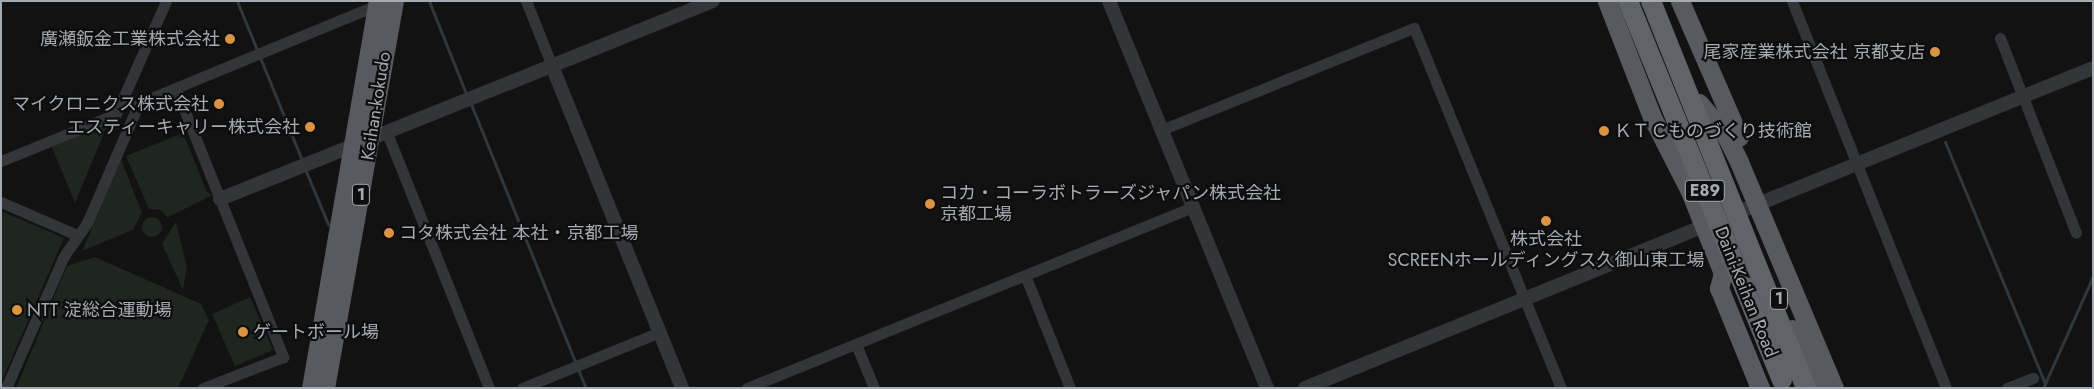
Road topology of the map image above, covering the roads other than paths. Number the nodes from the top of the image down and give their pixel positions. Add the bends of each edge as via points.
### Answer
1 (166, 1) edge
2 (526, 1) edge
3 (713, 1) edge
4 (1110, 1) edge
5 (1607, 1) edge
6 (1624, 1) edge
7 (1628, 1) edge
8 (1651, 1) edge
9 (1658, 1) edge
10 (1680, 1) edge
11 (1792, 1) edge
12 (383, 3) edge
13 (2000, 38) dead end
14 (552, 66) junction
15 (2093, 68) edge
16 (176, 90) junction
17 (2023, 97) junction
18 (1699, 103) junction
19 (1677, 127) junction
20 (1161, 130) junction
21 (369, 140) junction
22 (1671, 157) junction
23 (1, 162) edge
24 (1738, 162) junction
25 (1857, 163) junction
26 (220, 199) junction
27 (1, 202) edge
28 (1192, 207) junction
29 (1749, 207) junction
30 (1708, 222) junction
31 (2076, 233) dead end
32 (77, 235) junction
33 (1787, 272) junction
34 (1724, 274) junction
35 (1025, 275) junction
36 (1525, 296) junction
37 (1779, 299) junction
38 (1747, 316) junction
39 (660, 332) junction
40 (856, 344) junction
41 (2033, 378) dead end
42 (6, 388) edge
43 (204, 388) edge
44 (311, 388) edge
45 (325, 388) edge
46 (489, 388) edge
47 (522, 388) edge
48 (682, 388) edge
49 (748, 388) edge
50 (874, 388) edge
51 (1070, 388) edge
52 (1267, 388) edge
53 (1306, 388) edge
54 (1561, 388) edge
55 (1760, 388) edge
56 (1776, 388) edge
57 (1785, 388) edge
58 (1806, 388) edge
59 (1818, 388) edge
60 (1834, 388) edge
61 (1946, 388) edge
62 (2007, 388) edge

1 - 23 street via 116,114
2 - 14 street
3 - 14 street
4 - 20 street
5 - 22 highway
6 - 19 highway, 1
7 - 57 highway, Daini-Keihan Road / E89, bridge
8 - 58 highway, Daini-Keihan Road / E89, bridge
9 - 18 highway, 1
10 - 24 highway via 1743,147
11 - 25 street
12 - 16 street
12 - 21 highway, Keihan-kokudo / 1
13 - 17 street
14 - 21 street
14 - 39 street
15 - 17 street
16 - 26 street
16 - 32 street via 139,103 87,223
17 - 25 street
17 - 31 street
18 - 24 highway via 1725,134
18 - 29 highway, 1
19 - 22 highway
19 - 30 highway, 1
20 - 28 street
20 - 36 street via 1414,28
21 - 26 street
21 - 44 highway, Keihan-kokudo / 1
21 - 45 highway, Keihan-kokudo / 1
21 - 46 street
22 - 30 highway
24 - 29 highway
25 - 29 street
25 - 61 street
26 - 43 street via 283,357
27 - 32 street
28 - 35 street
28 - 52 street
29 - 30 street
29 - 33 highway
29 - 37 highway, 1
30 - 34 highway
30 - 36 street
30 - 38 highway, 1
32 - 42 street
33 - 37 highway
33 - 60 highway
34 - 38 highway
34 - 55 highway via 1719,288
35 - 40 street
35 - 51 street
36 - 53 street
36 - 54 street
37 - 59 highway, 1
38 - 56 highway, 1
39 - 47 street
39 - 48 street
40 - 49 street
40 - 50 street
41 - 62 street

